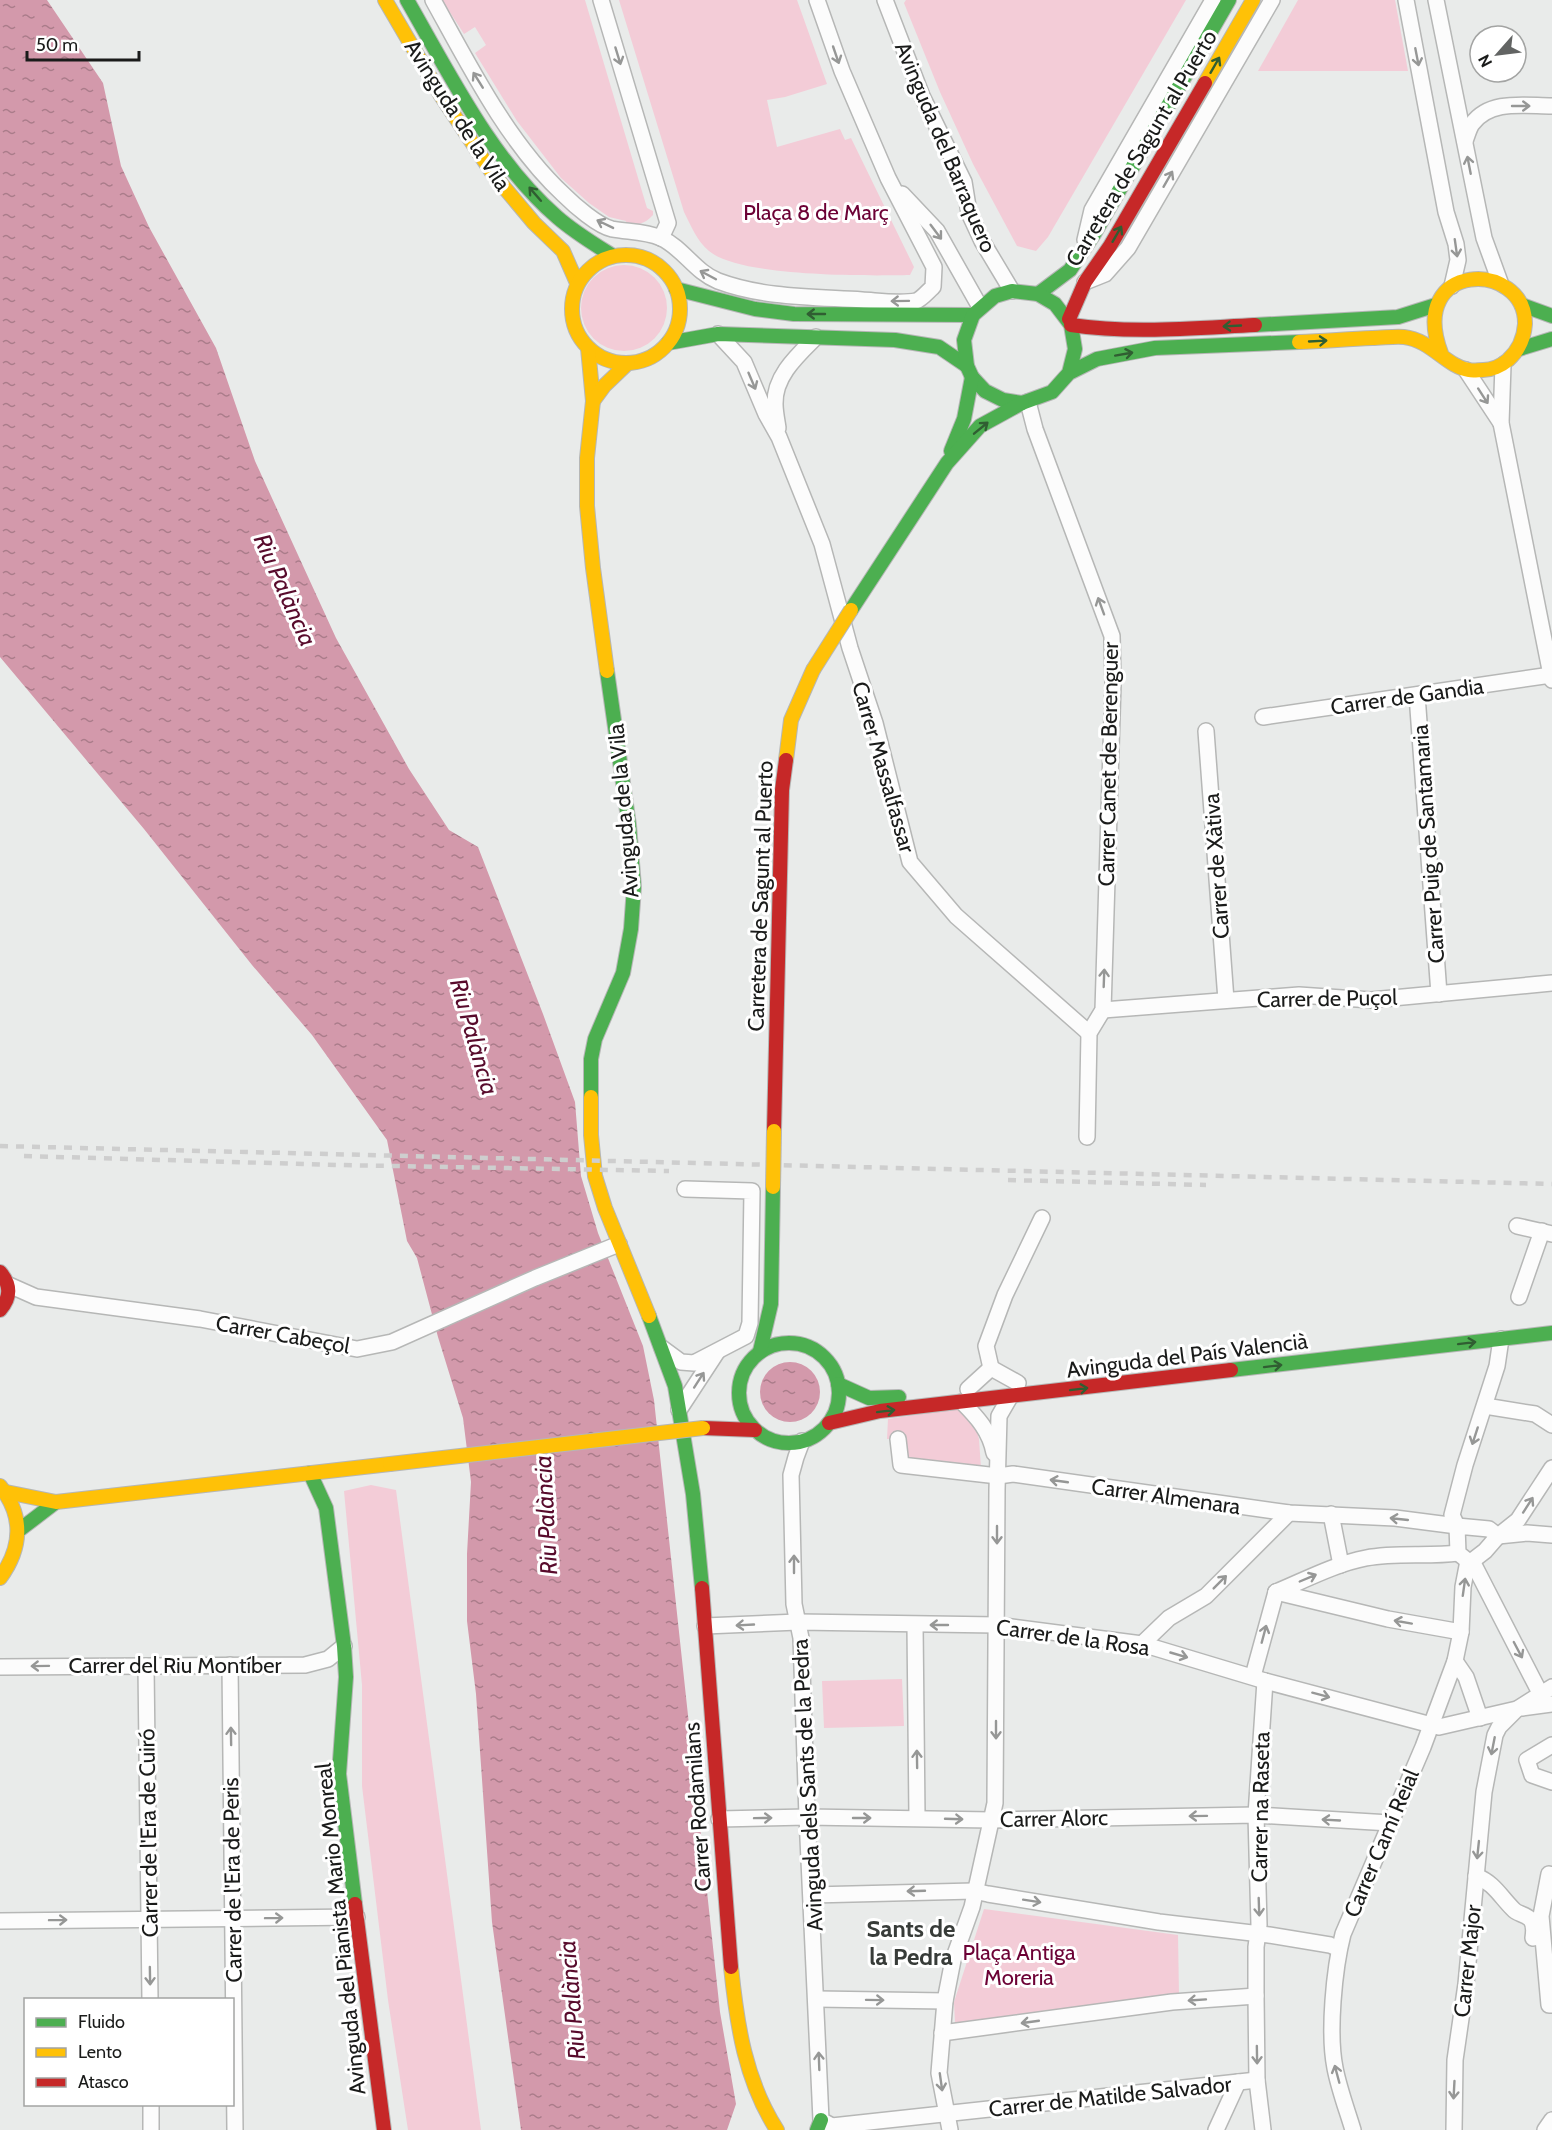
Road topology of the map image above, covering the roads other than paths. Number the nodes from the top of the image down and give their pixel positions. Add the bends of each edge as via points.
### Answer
1 (385, 0) edge
2 (407, 0) edge
3 (434, 0) edge
4 (602, 0) edge
5 (817, 0) edge
6 (885, 0) edge
7 (1213, 0) edge
8 (1229, 0) edge
9 (1252, 0) edge
10 (1272, 0) edge
11 (1406, 0) edge
12 (1436, 0) edge
13 (1552, 106) edge
14 (1465, 142) junction
15 (888, 178) junction
16 (661, 238) junction
17 (1083, 251) junction
18 (613, 255) junction
19 (1085, 282) junction
20 (1500, 282) junction
21 (577, 283) junction
22 (1452, 286) junction
23 (676, 289) junction
24 (1012, 291) junction
25 (1038, 294) junction
26 (1436, 305) junction
27 (1522, 305) junction
28 (976, 311) junction
29 (1552, 316) edge
30 (1070, 322) junction
31 (718, 334) junction
32 (816, 337) junction
33 (1552, 339) edge
34 (668, 343) junction
35 (588, 348) junction
36 (1519, 349) junction
37 (1442, 353) junction
38 (628, 363) junction
39 (1503, 365) junction
40 (1466, 370) junction
41 (970, 371) junction
42 (1069, 373) junction
43 (593, 400) junction
44 (1025, 403) junction
45 (1501, 423) junction
46 (779, 437) junction
47 (947, 463) junction
48 (1552, 678) edge
49 (1417, 695) junction
50 (1263, 717) dead end
51 (1206, 731) dead end
52 (1552, 983) edge
53 (1439, 994) junction
54 (1226, 1000) junction
55 (1102, 1010) junction
56 (1089, 1033) junction
57 (1087, 1137) dead end
58 (685, 1189) dead end
59 (1042, 1218) dead end
60 (1517, 1226) dead end
61 (1547, 1232) edge
62 (619, 1244) junction
63 (4, 1279) edge
64 (36, 1297) junction
65 (1519, 1297) dead end
66 (771, 1304) junction
67 (3, 1307) edge
68 (1552, 1322) edge
69 (1552, 1333) edge
70 (790, 1334) junction
71 (1501, 1339) junction
72 (662, 1348) junction
73 (718, 1351) junction
74 (760, 1351) junction
75 (991, 1368) junction
76 (1018, 1383) junction
77 (838, 1384) junction
78 (738, 1394) junction
79 (965, 1396) junction
80 (1010, 1397) junction
81 (1485, 1406) junction
82 (680, 1410) junction
83 (829, 1423) junction
84 (1552, 1425) edge
85 (703, 1428) junction
86 (755, 1430) junction
87 (898, 1439) dead end
88 (802, 1441) junction
89 (1552, 1468) edge
90 (310, 1473) junction
91 (998, 1476) junction
92 (332, 1480) junction
93 (3, 1489) edge
94 (56, 1502) junction
95 (326, 1508) junction
96 (1289, 1513) junction
97 (1331, 1514) junction
98 (1456, 1526) junction
99 (18, 1531) junction
100 (1552, 1535) edge
101 (1498, 1536) junction
102 (1466, 1558) junction
103 (1341, 1565) junction
104 (0, 1578) edge
105 (1276, 1592) junction
106 (798, 1623) junction
107 (915, 1625) junction
108 (997, 1625) junction
109 (705, 1626) junction
110 (1461, 1632) junction
111 (1142, 1644) junction
112 (344, 1646) junction
113 (1455, 1661) junction
114 (230, 1665) junction
115 (146, 1666) junction
116 (0, 1667) edge
117 (1259, 1678) junction
118 (1546, 1690) edge
119 (1552, 1704) edge
120 (1518, 1709) junction
121 (1480, 1718) junction
122 (1432, 1725) junction
123 (1552, 1745) edge
124 (1552, 1782) edge
125 (1256, 1815) junction
126 (807, 1817) junction
127 (917, 1817) junction
128 (719, 1819) junction
129 (991, 1820) junction
130 (1390, 1822) junction
131 (1549, 1874) dead end
132 (1476, 1876) junction
133 (974, 1891) junction
134 (812, 1895) junction
135 (357, 1917) junction
136 (233, 1918) junction
137 (149, 1919) junction
138 (0, 1921) edge
139 (1258, 1934) junction
140 (1339, 1949) junction
141 (1545, 1962) junction
142 (1256, 1996) junction
143 (150, 1998) edge
144 (234, 1998) edge
145 (817, 1999) junction
146 (945, 2001) junction
147 (1552, 2005) edge
148 (234, 2024) edge
149 (942, 2034) junction
150 (1257, 2080) junction
151 (1238, 2082) junction
152 (151, 2106) edge
153 (766, 2113) junction
154 (946, 2114) junction
155 (1552, 2120) edge
156 (819, 2125) edge
157 (151, 2130) edge
158 (235, 2130) edge
159 (384, 2130) edge
160 (767, 2130) edge
161 (777, 2130) edge
162 (950, 2130) edge
163 (1216, 2130) edge
164 (1263, 2130) edge
165 (1353, 2130) edge
166 (1454, 2130) edge
167 (1545, 2130) edge

1 - 21 street, Avinguda de la Vila via 493,174 563,251
18 -> 2 street, Avinguda de la Vila via 580,236 549,210 511,166
16 -> 3 street, Avinguda de la Vila via 609,228 563,195 525,153 475,76
4 -> 16 street via 668,223
5 -> 15 street via 842,71
6 - 24 street, Avinguda del Barraquero via 922,96 964,182 969,213
7 - 17 street via 1092,210
8 - 17 street, Carretera de Sagunt al Puerto
19 -> 9 street, Carretera de Sagunt al Puerto via 1110,246
19 -> 10 street via 1106,274 1128,248
11 -> 22 street via 1446,212 1456,244 1458,260
12 - 14 street
14 -> 13 street via 1472,124 1490,108
20 -> 14 street via 1484,238
15 -> 16 street via 934,267 933,287 918,301 796,296 755,290 701,272
15 -> 28 street via 937,231
17 - 25 street, Carretera de Sagunt al Puerto via 1070,270
18 - 21 street via 592,266
18 - 23 street via 652,261
19 - 30 street, Carretera de Sagunt al Puerto
20 - 22 street via 1477,277
20 - 27 street via 1513,291
21 - 35 street via 572,319
22 - 26 street
28 -> 23 street via 794,314 755,309
23 - 34 street via 680,317
24 - 25 street
24 - 28 street via 994,296
25 - 30 street via 1055,304
26 -> 30 street via 1398,317 1151,330 1097,329
26 - 37 street via 1432,330
27 - 29 street
27 - 36 street via 1526,327
28 - 41 street via 964,340
30 - 42 street via 1075,349
31 - 32 street
31 - 34 street
31 -> 46 street, Carrer Massalfassar via 744,362
32 - 41 street via 928,345 939,348
32 - 46 street, Carrer Massalfassar via 791,361 776,391
33 - 36 street
34 - 38 street via 650,357
35 - 38 street via 606,360
35 - 43 street, Avinguda de la Vila
36 - 39 street
37 - 40 street
42 -> 37 street via 1097,359 1155,348 1404,337 1424,342
38 - 43 street
39 - 40 street via 1485,371
39 - 45 street
40 -> 45 street
41 - 44 street via 986,391 1003,400
41 - 47 street, Carretera de Sagunt al Puerto via 964,419
42 - 44 street via 1052,393
43 - 62 street, Avinguda de la Vila via 587,506 634,887 623,973 595,1039 590,1081 595,1176
47 -> 44 street, Carretera de Sagunt al Puerto via 980,426
55 -> 44 street, Carrer Canet de Berenguer via 1112,636
45 - 48 street
46 - 56 street, Carrer Massalfassar via 822,544 910,862 956,916
47 - 66 street, Carretera de Sagunt al Puerto, bridge via 813,670 791,720 782,790
48 - 49 street, Carrer de Gandia
49 - 50 street, Carrer de Gandia
49 - 53 street, Carrer Puig de Santamaria
51 - 54 street, Carrer de Xàtiva
52 - 53 street, Carrer de Puçol
53 - 54 street, Carrer de Puçol via 1371,1000 1299,995
54 - 55 street, Carrer de Puçol
55 - 56 street, Carrer Canet de Berenguer
56 - 57 street, Carrer Canet de Berenguer
58 - 73 street via 752,1191 750,1323 746,1336
59 - 75 street via 1005,1295 986,1346
60 - 61 street
61 - 65 street
62 - 64 street, Carrer Cabeçol via 392,1342 357,1349 200,1319
62 - 72 street, Avinguda de la Vila
63 - 64 street, Carrer Cabeçol
63 - 67 street via 9,1295
64 - 67 street, Carrer Cabeçol
66 - 70 street
66 - 74 street, Carretera de Sagunt al Puerto
68 - 76 street, Avinguda del País Valencià
69 - 71 street, Avinguda del País Valencià
70 - 74 street
70 - 77 street via 825,1357
80 -> 71 street, Avinguda del País Valencià
71 - 81 street
72 - 73 street via 681,1362 694,1362
72 - 82 street, Avinguda de la Vila
82 -> 73 street
74 - 78 street via 744,1370
75 - 76 street
75 - 79 street
76 - 79 street, Avinguda del País Valencià
77 - 79 street, Avinguda del País Valencià via 864,1397 880,1399
77 - 83 street via 838,1405
78 - 85 street via 727,1410
78 - 86 street via 745,1419
79 - 80 street, Avinguda del País Valencià
83 -> 79 street, Avinguda del País Valencià
79 - 91 street via 992,1443
80 - 91 street via 999,1416
81 - 84 street via 1535,1414
81 -> 98 street via 1452,1515
82 - 109 street, Carrer Rodamilans via 693,1494
83 - 88 street
85 - 86 street
85 - 92 street, bridge via 390,1464
86 - 88 street via 777,1441
87 - 91 street, Carrer Almenara via 902,1465
106 -> 88 street, Avinguda dels Sants de la Pedra via 794,1604 791,1475
101 -> 89 street via 1518,1520
90 - 92 street
90 - 94 street
90 - 95 street, Avinguda del Pianista Mario Monreal
96 -> 91 street, Carrer Almenara via 1013,1474
91 -> 108 street
92 - 95 street, Avinguda del Pianista Mario Monreal
93 - 94 street
93 - 99 street via 15,1511
94 - 99 street
95 - 112 street, Avinguda del Pianista Mario Monreal
96 - 97 street, Carrer Almenara
111 -> 96 street via 1169,1618 1206,1596
98 -> 97 street, Carrer Almenara
97 - 103 street
98 - 101 street, Carrer Almenara via 1489,1529
98 - 102 street
99 - 104 street via 12,1560
100 - 101 street
101 - 102 street via 1485,1551
102 - 103 street via 1392,1554
110 -> 102 street, Carrer Camí Reial
102 -> 118 street
105 -> 103 street
110 -> 105 street
117 -> 105 street, Carrer na Raseta
106 - 107 street, Carrer de la Rosa
106 -> 109 street, Carrer de la Rosa
106 - 126 street, Avinguda dels Sants de la Pedra
108 -> 107 street, Carrer de la Rosa
127 -> 107 street
108 - 111 street, Carrer de la Rosa
108 -> 129 street via 995,1803
109 - 128 street, Carrer Rodamilans
110 - 113 street, Carrer Camí Reial
111 -> 117 street, Carrer de la Rosa
112 - 114 street, Carrer del Riu Montíber via 328,1659 305,1665
112 - 135 street, Avinguda del Pianista Mario Monreal via 346,1677 339,1774
113 - 121 street via 1466,1677
113 - 122 street, Carrer Camí Reial
114 - 115 street, Carrer del Riu Montíber
136 -> 114 street, Carrer de l'Era de Peris
115 -> 116 street, Carrer del Riu Montíber
115 - 137 street, Carrer de l'Era de Cuiró
117 -> 122 street, Carrer de la Rosa
117 - 125 street, Carrer na Raseta
118 - 120 street
119 - 120 street
120 - 121 street
120 -> 132 street, Carrer Major via 1495,1736 1484,1792
121 - 122 street
122 - 130 street, Carrer Camí Reial
123 - 124 street via 1527,1760 1532,1774
125 -> 129 street, Carrer Alorc
130 -> 125 street, Carrer Alorc
125 -> 139 street, Carrer na Raseta
126 -> 127 street, Carrer Alorc
128 -> 126 street, Carrer Alorc
126 - 134 street, Avinguda dels Sants de la Pedra
127 -> 129 street, Carrer Alorc
128 - 153 street, Carrer Rodamilans via 738,2025 750,2076
129 - 133 street
130 - 140 street, Carrer Camí Reial
131 - 141 street via 1541,1916
132 - 141 street via 1492,1885 1514,1911 1529,1918 1534,1926 1533,1945
132 -> 166 street, Carrer Major via 1455,2060
133 -> 134 street
133 -> 139 street
133 - 146 street
134 - 145 street, Avinguda dels Sants de la Pedra
136 -> 135 street
135 - 159 street, Avinguda del Pianista Mario Monreal
136 - 137 street
136 - 144 street, Carrer de l'Era de Peris
138 -> 137 street
137 -> 143 street, Carrer de l'Era de Cuiró
139 - 140 street
139 - 142 street, Carrer na Raseta
165 -> 140 street, Carrer Camí Reial via 1334,2057
141 - 147 street
142 -> 149 street via 1172,2002
142 -> 150 street, Carrer na Raseta
145 -> 146 street
156 -> 145 street, Avinguda dels Sants de la Pedra
146 - 149 street
148 - 158 street, Carrer de l'Era de Peris
149 -> 154 street via 939,2073
150 - 151 street, Carrer de Matilde Salvador
150 - 164 street, Carrer na Raseta
151 - 154 street, Carrer de Matilde Salvador
151 - 163 street
152 - 157 street
153 - 160 street, Carrer Rodamilans
153 - 161 street, Carrer Rodamilans
154 - 156 street, Carrer de Matilde Salvador
154 - 162 street
155 - 167 street

